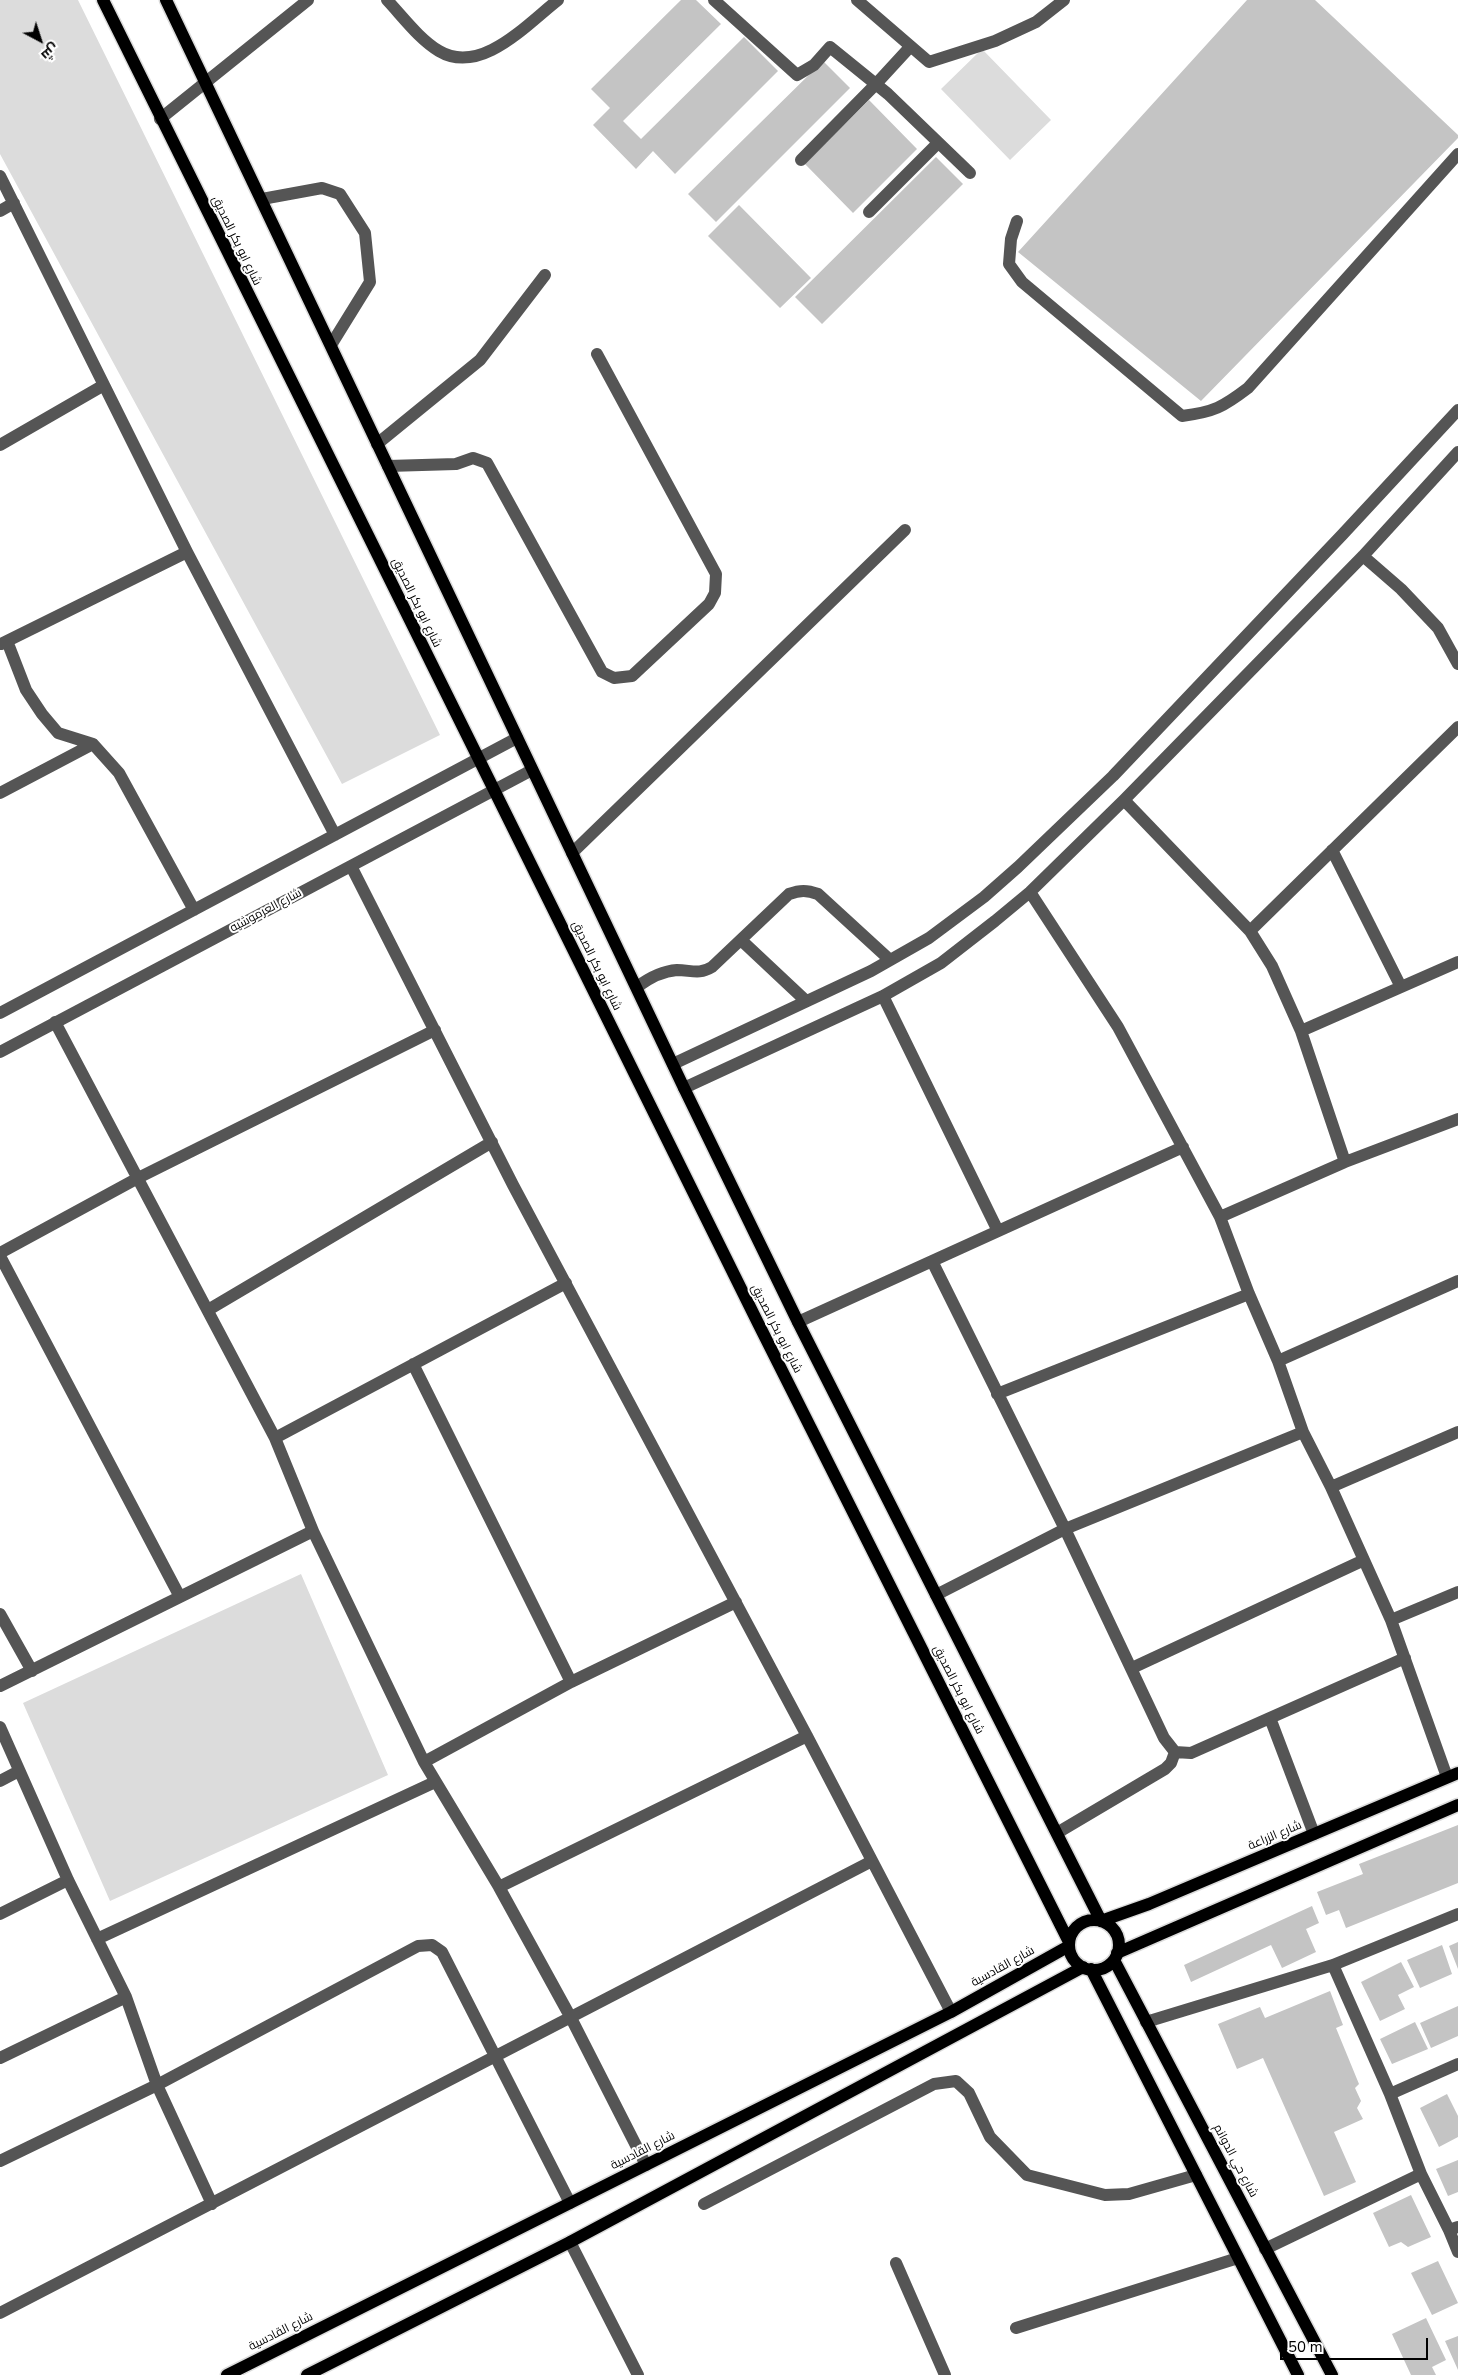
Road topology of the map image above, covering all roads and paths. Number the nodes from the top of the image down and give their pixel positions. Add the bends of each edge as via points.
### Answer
1 (103, 0) edge
2 (166, 0) edge
3 (308, 0) edge
4 (386, 0) edge
5 (558, 0) edge
6 (714, 0) edge
7 (857, 0) edge
8 (1064, 0) edge
9 (910, 47) junction
10 (205, 82) junction
11 (876, 84) junction
12 (160, 119) junction
13 (938, 143) junction
14 (1458, 154) edge
15 (801, 160) dead end
16 (970, 173) dead end
17 (0, 176) edge
18 (262, 199) junction
19 (14, 203) junction
20 (0, 211) edge
21 (869, 212) dead end
22 (1017, 221) dead end
23 (545, 275) dead end
24 (330, 345) junction
25 (597, 354) dead end
26 (104, 385) junction
27 (1458, 410) edge
28 (377, 444) junction
29 (0, 445) edge
30 (1458, 452) edge
31 (388, 466) junction
32 (905, 530) dead end
33 (187, 552) junction
34 (1363, 556) junction
35 (3, 642) edge
36 (1458, 664) edge
37 (1458, 727) edge
38 (517, 738) junction
39 (93, 744) junction
40 (478, 759) junction
41 (532, 770) junction
42 (494, 790) junction
43 (0, 793) edge
44 (1124, 800) junction
45 (335, 835) junction
46 (1332, 850) junction
47 (572, 853) junction
48 (351, 866) junction
49 (1030, 892) junction
50 (194, 910) junction
51 (1250, 931) junction
52 (741, 940) junction
53 (890, 960) junction
54 (1458, 962) edge
55 (637, 987) junction
56 (1400, 987) junction
57 (883, 996) junction
58 (806, 1001) junction
59 (0, 1013) edge
60 (55, 1022) junction
61 (435, 1030) junction
62 (1301, 1030) junction
63 (0, 1052) edge
64 (673, 1064) junction
65 (684, 1088) junction
66 (1458, 1119) edge
67 (492, 1142) junction
68 (1182, 1147) junction
69 (1345, 1162) junction
70 (138, 1178) junction
71 (1220, 1217) junction
72 (998, 1231) junction
73 (0, 1255) edge
74 (932, 1261) junction
75 (1458, 1281) edge
76 (566, 1283) junction
77 (1249, 1294) junction
78 (208, 1310) junction
79 (798, 1322) junction
80 (1278, 1361) junction
81 (413, 1364) junction
82 (997, 1394) junction
83 (1302, 1432) junction
84 (1458, 1432) edge
85 (275, 1438) junction
86 (1331, 1487) junction
87 (1064, 1529) junction
88 (313, 1531) junction
89 (1364, 1560) junction
90 (1458, 1592) edge
91 (936, 1595) junction
92 (180, 1597) junction
93 (736, 1602) junction
94 (0, 1614) edge
95 (1391, 1620) junction
96 (1405, 1658) junction
97 (1132, 1668) junction
98 (32, 1670) junction
99 (571, 1682) junction
100 (0, 1686) edge
101 (1270, 1718) junction
102 (0, 1727) edge
103 (807, 1736) junction
104 (1175, 1752) junction
105 (424, 1762) junction
106 (19, 1771) junction
107 (1453, 1775) edge
108 (0, 1781) edge
109 (435, 1782) junction
110 (1458, 1805) edge
111 (1057, 1833) junction
112 (1314, 1834) junction
113 (872, 1860) junction
114 (68, 1880) junction
115 (499, 1887) junction
116 (0, 1914) edge
117 (1458, 1914) edge
118 (1102, 1921) junction
119 (97, 1940) junction
120 (1069, 1944) junction
121 (1116, 1956) junction
122 (1333, 1965) junction
123 (1087, 1968) junction
124 (126, 1997) junction
125 (951, 2012) junction
126 (571, 2018) junction
127 (1146, 2022) junction
128 (496, 2057) junction
129 (0, 2058) edge
130 (1458, 2064) edge
131 (157, 2085) junction
132 (1390, 2094) junction
133 (0, 2161) edge
134 (646, 2165) junction
135 (1421, 2174) junction
136 (1196, 2176) junction
137 (570, 2203) junction
138 (212, 2204) junction
139 (704, 2204) dead end
140 (1454, 2228) edge
141 (570, 2242) junction
142 (1265, 2249) junction
143 (1458, 2252) edge
144 (1238, 2258) junction
145 (896, 2263) dead end
146 (0, 2313) edge
147 (1016, 2328) dead end
148 (227, 2375) edge
149 (307, 2375) edge
150 (638, 2375) edge
151 (945, 2375) edge
152 (1298, 2375) edge
153 (1332, 2375) edge

1 - 12 main road, شارع ابو بكر الصديق
2 - 10 main road, شارع ابو بكر الصديق
3 - 10 street
4 - 5 street via 430,44 445,54 462,58 473,58 495,49
6 - 11 street via 796,74 814,65 830,47
7 - 9 street
8 - 9 street via 1036,22 1004,37 929,62
9 - 11 street
10 - 12 street
10 - 18 main road, شارع ابو بكر الصديق
11 - 13 street
11 - 15 street
12 - 40 main road, شارع ابو بكر الصديق
13 - 16 street
13 - 21 street
14 - 22 street via 1248,388 1223,407 1202,414 1182,416 1022,282 1009,264
17 - 19 street
18 - 24 main road, شارع ابو بكر الصديق
18 - 24 street via 322,188 340,194 365,233 370,282
19 - 20 street
19 - 26 street
23 - 28 street via 480,360
24 - 28 main road, شارع ابو بكر الصديق
25 - 31 street via 716,574 715,592 710,604 632,676 614,678 602,672 487,463 473,458 456,464
26 - 29 street
26 - 33 street
27 - 53 street via 1112,776 1018,867 943,928
28 - 31 main road, شارع ابو بكر الصديق
30 - 34 street
31 - 38 main road, شارع ابو بكر الصديق
32 - 47 street
33 - 35 street
33 - 45 street
34 - 36 street via 1438,628
34 - 44 street
35 - 39 street via 26,690 58,733
37 - 46 street
38 - 40 street
38 - 41 main road, شارع ابو بكر الصديق
39 - 43 street
39 - 50 street via 119,773
40 - 42 main road, شارع ابو بكر الصديق
40 - 45 street
41 - 42 street, شارع العرموشيه
41 - 47 main road, شارع ابو بكر الصديق
42 - 48 street, شارع العرموشيه
42 - 120 main road, شارع ابو بكر الصديق
44 - 49 street
44 - 51 street
45 - 50 street
46 - 51 street
46 - 56 street
47 - 55 main road, شارع ابو بكر الصديق
48 - 60 street, شارع العرموشيه
48 - 61 street
49 - 57 street via 941,963
49 - 68 street via 1118,1027
50 - 59 street
51 - 62 street via 1272,966
52 - 53 street via 789,894 809,890 818,894
52 - 55 street via 706,971 668,971
52 - 58 street
53 - 58 street
54 - 56 street
55 - 64 main road, شارع ابو بكر الصديق
56 - 62 street
57 - 65 street
57 - 72 street
58 - 64 street
60 - 63 street, شارع العرموشيه
60 - 70 street
61 - 67 street
61 - 70 street
62 - 69 street
64 - 65 main road, شارع ابو بكر الصديق
65 - 79 main road, شارع ابو بكر الصديق
66 - 69 street
67 - 76 street
67 - 78 street
68 - 71 street
68 - 72 street
69 - 71 street
70 - 73 street
70 - 78 street
71 - 77 street
72 - 74 street
73 - 92 street
74 - 79 street
74 - 82 street
75 - 80 street
76 - 81 street
76 - 93 street
77 - 80 street
77 - 82 street
78 - 85 street
79 - 91 main road, شارع ابو بكر الصديق
80 - 83 street
81 - 85 street
81 - 99 street
82 - 87 street
83 - 86 street
83 - 87 street
84 - 86 street
85 - 88 street
86 - 89 street
87 - 91 street
87 - 97 street
88 - 92 street
88 - 105 street
89 - 95 street
89 - 97 street
90 - 95 street
91 - 111 main road, شارع ابو بكر الصديق
92 - 98 street
93 - 99 street
93 - 103 street
94 - 98 street
95 - 96 street
96 - 101 street
96 - 107 street
97 - 104 street via 1164,1738
98 - 100 street
99 - 105 street
101 - 104 street via 1191,1753
101 - 112 street
102 - 106 street
103 - 113 street
103 - 115 street
104 - 111 street via 1165,1769
105 - 109 street
106 - 108 street
106 - 114 street
107 - 112 main road, شارع الزراعة
109 - 115 street
109 - 119 street
110 - 121 main road
111 - 118 main road, شارع ابو بكر الصديق
112 - 118 main road, شارع الزراعة
113 - 125 street
113 - 126 street
114 - 116 street
114 - 119 street
115 - 126 street
117 - 122 street
118 - 120 main road via 1079,1925 1073,1931
118 - 121 main road via 1114,1930 1119,1945
119 - 124 street
120 - 123 main road via 1071,1954
120 - 125 main road, شارع القادسية
121 - 123 main road via 1107,1966
121 - 127 main road, شارع حي الدوانم
122 - 127 street
122 - 132 street
123 - 136 main road
123 - 141 main road
124 - 129 street
124 - 131 street
125 - 134 main road, شارع القادسية
126 - 128 street
126 - 134 street
127 - 142 main road, شارع حي الدوانم
128 - 131 street via 442,1952 432,1945 418,1946
128 - 137 street
128 - 138 street
130 - 132 street
131 - 133 street
131 - 138 street
132 - 135 street
134 - 137 main road, شارع القادسية
135 - 140 street
135 - 142 street
136 - 139 street via 1129,2194 1105,2195 1026,2175 990,2137 969,2093 956,2081 945,2081
136 - 144 main road
137 - 148 main road, شارع القادسية
138 - 146 street
140 - 143 street
141 - 149 main road
141 - 150 street
142 - 153 main road, شارع حي الدوانم
144 - 147 street
144 - 152 main road
145 - 151 street

